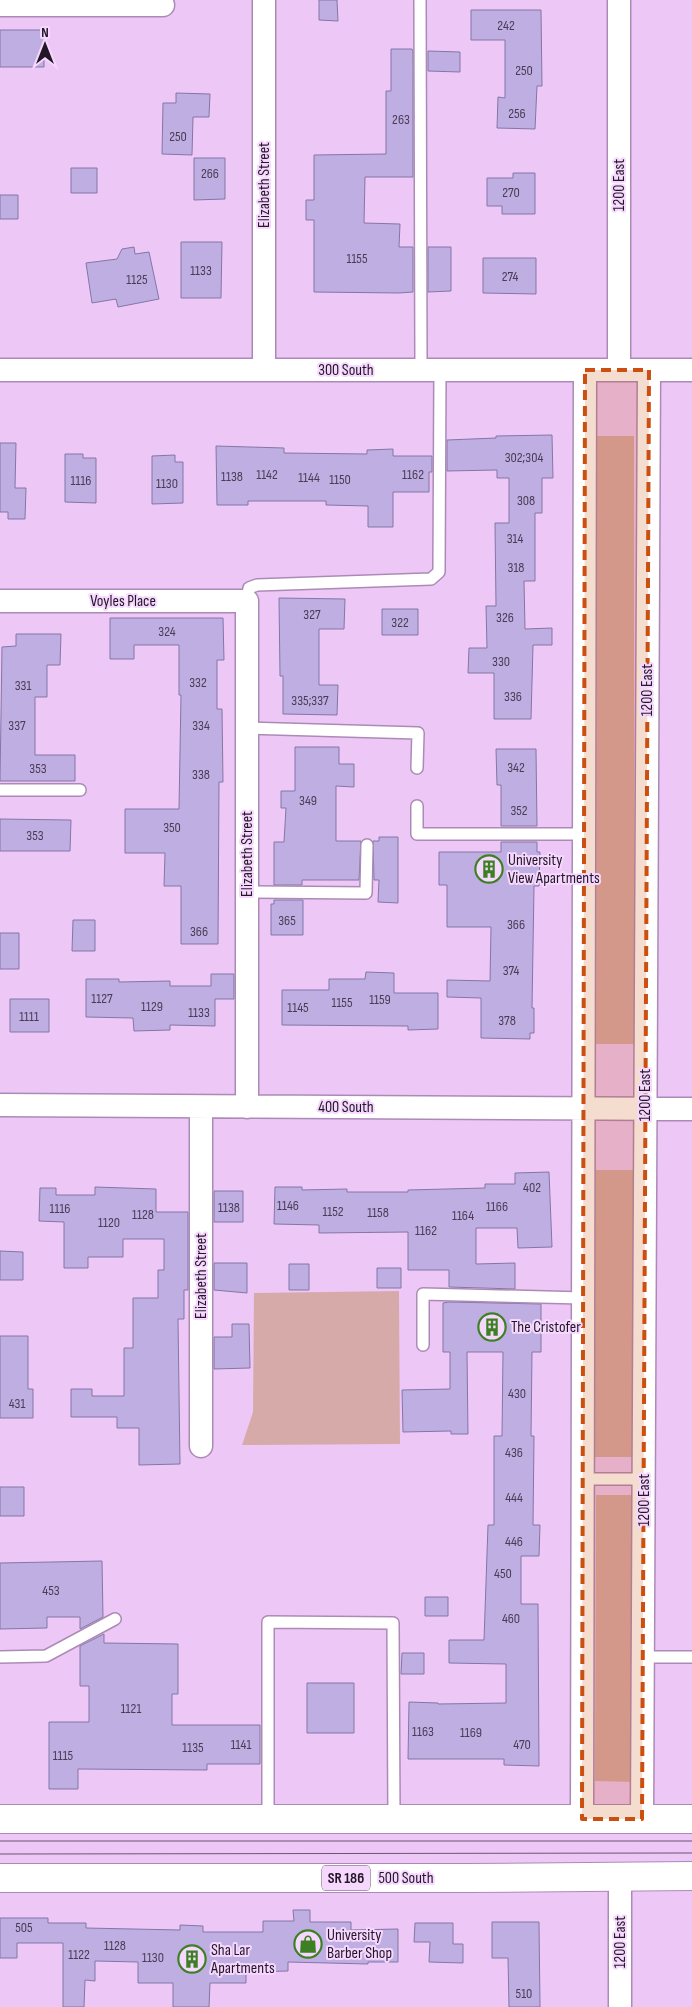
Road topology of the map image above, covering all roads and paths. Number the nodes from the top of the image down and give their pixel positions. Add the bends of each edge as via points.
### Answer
1 (264, 0) edge
2 (420, 0) edge
3 (619, 0) edge
4 (94, 2) edge
5 (0, 4) edge
6 (164, 5) dead end
7 (0, 370) edge
8 (264, 370) junction
9 (431, 370) junction
10 (585, 370) junction
11 (619, 370) junction
12 (648, 370) junction
13 (692, 370) edge
14 (0, 600) edge
15 (247, 601) junction
16 (247, 728) junction
17 (417, 768) dead end
18 (0, 790) edge
19 (80, 790) dead end
20 (417, 806) dead end
21 (584, 834) junction
22 (367, 845) dead end
23 (247, 892) junction
24 (0, 1105) edge
25 (201, 1107) junction
26 (247, 1107) junction
27 (584, 1109) junction
28 (645, 1109) junction
29 (692, 1109) edge
30 (583, 1298) junction
31 (423, 1345) dead end
32 (201, 1446) dead end
33 (583, 1479) junction
34 (644, 1479) junction
35 (115, 1619) dead end
36 (0, 1657) edge
37 (643, 1657) junction
38 (692, 1657) edge
39 (0, 1819) edge
40 (582, 1819) junction
41 (642, 1819) junction
42 (692, 1819) edge
43 (268, 1820) junction
44 (394, 1820) junction
45 (620, 1876) junction
46 (692, 1876) edge
47 (0, 1878) edge
48 (620, 2007) edge

1 - 8 street, Elizabeth Street
2 - 9 lane
3 - 11 street, 1200 East
4 - 5 street
4 - 6 street
7 - 8 street, 300 South
8 - 9 street, 300 South
9 - 10 street, 300 South
9 - 15 lane via 439,572 431,579 257,584 249,588
10 - 11 street, 300 South
10 - 21 street
11 - 12 street, 300 South
12 - 13 street, 300 South
12 - 28 street, 1200 East
14 - 15 street, Voyles Place
15 - 16 street, Elizabeth Street
16 - 17 lane via 418,732
16 - 23 street, Elizabeth Street
18 - 19 lane
20 - 21 lane via 416,834
21 - 27 street
22 - 23 lane via 366,893
23 - 26 street, Elizabeth Street
24 - 25 street, 400 South
25 - 26 street, 400 South
25 - 32 street, Elizabeth Street
26 - 27 street, 400 South
27 - 28 street, 400 South
27 - 30 street
28 - 29 street, 400 South
28 - 34 street, 1200 East
30 - 31 lane via 423,1294
30 - 33 street
33 - 34 lane
33 - 40 street
34 - 37 street, 1200 East
35 - 36 lane via 46,1656
37 - 38 lane
37 - 41 street, 1200 East
39 - 43 main road
40 - 41 main road
40 - 44 main road
41 - 42 main road
43 - 44 main road
43 - 44 lane via 268,1622 393,1623
45 - 46 main road, 500 South / SR 186
45 - 47 main road, 500 South / SR 186
45 - 48 street, 1200 East

